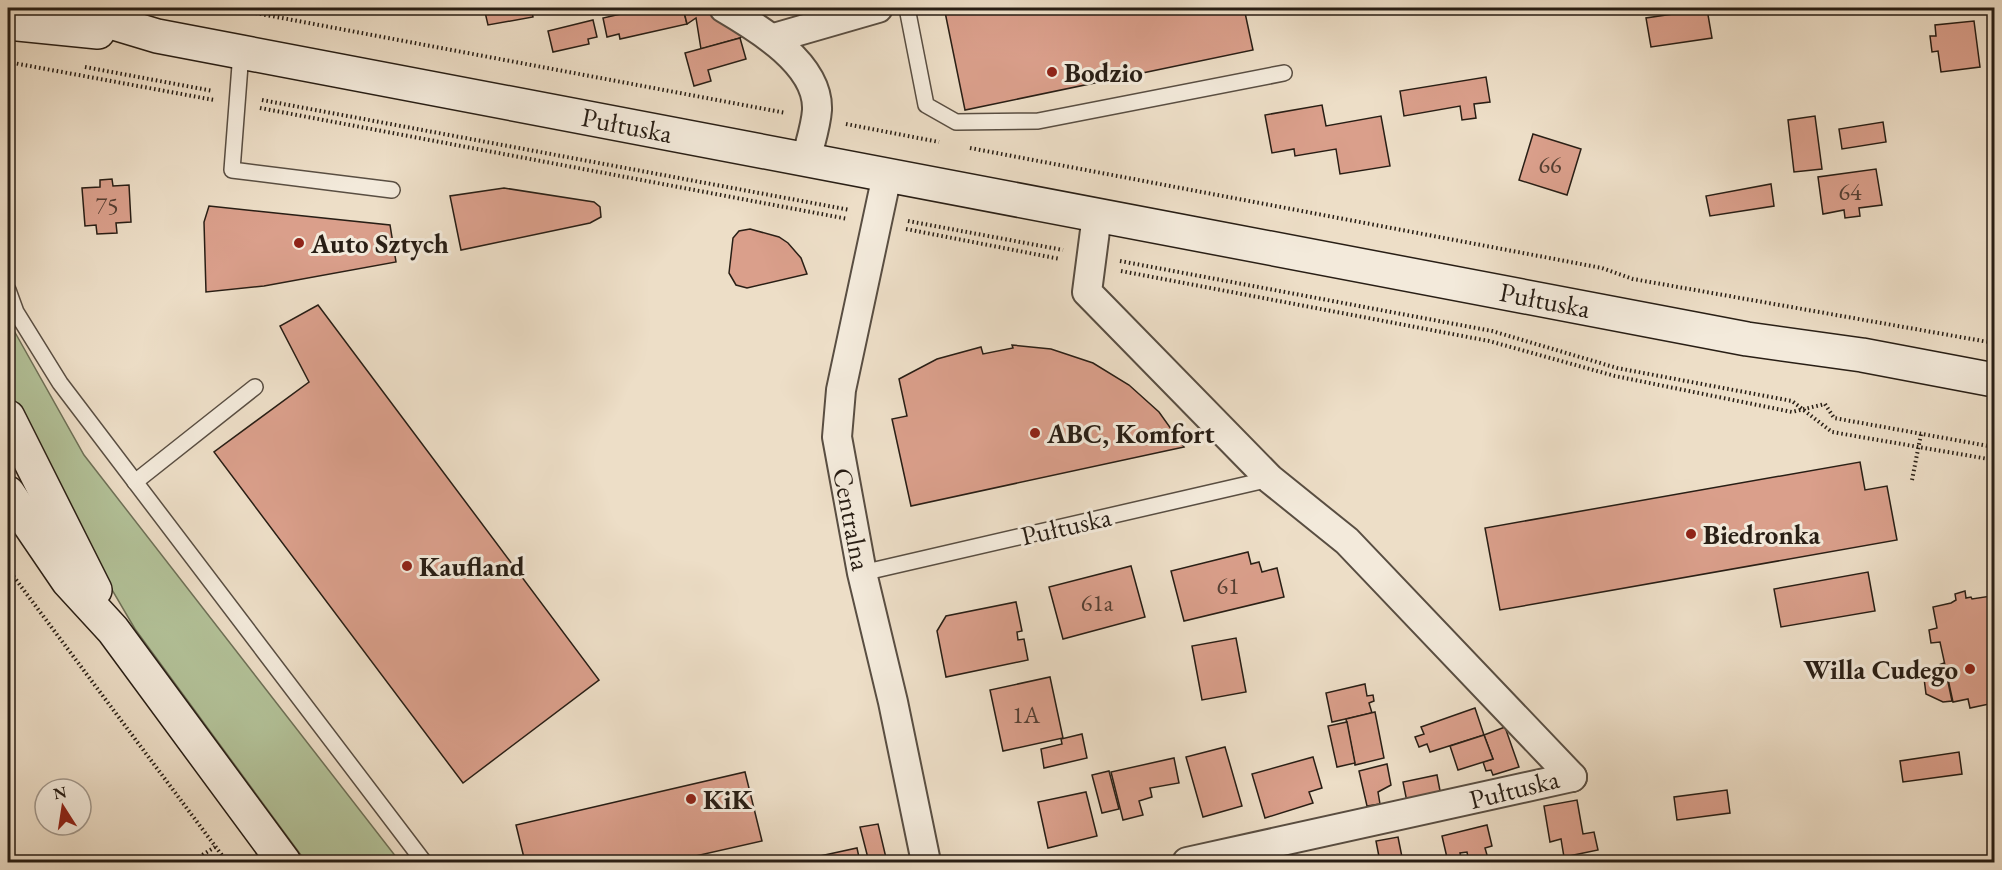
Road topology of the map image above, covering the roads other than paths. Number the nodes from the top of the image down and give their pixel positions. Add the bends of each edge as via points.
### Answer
1 (64, 8) edge
2 (724, 8) edge
3 (878, 8) edge
4 (906, 8) edge
5 (8, 23) edge
6 (157, 36) junction
7 (774, 38) junction
8 (241, 52) junction
9 (1284, 73) dead end
10 (806, 160) junction
11 (887, 175) junction
12 (392, 190) dead end
13 (1096, 215) junction
14 (8, 290) edge
15 (1995, 380) edge
16 (255, 387) dead end
17 (8, 417) edge
18 (1270, 479) junction
19 (135, 482) junction
20 (8, 493) edge
21 (862, 573) junction
22 (113, 630) junction
23 (284, 862) edge
24 (424, 862) edge
25 (926, 862) edge
26 (1187, 862) edge

1 - 6 street, Pułtuska
2 - 7 street
3 - 7 street
4 - 9 lane via 926,105 956,122 1038,122
5 - 6 street, Pułtuska
6 - 8 street, Pułtuska
7 - 10 street via 809,79 818,107
8 - 10 street, Pułtuska
8 - 12 lane via 232,170
10 - 11 street, Pułtuska
11 - 13 street, Pułtuska
11 - 21 street, Centralna via 841,390 837,437
13 - 15 street, Pułtuska via 1747,339
13 - 18 street, Pułtuska via 1087,292
14 - 19 lane via 16,312 60,383
16 - 19 lane
17 - 22 street
18 - 21 lane, Pułtuska
18 - 26 street, Pułtuska via 1347,541 1572,777
19 - 24 lane
20 - 22 street via 68,580
21 - 25 street, Centralna via 894,702
22 - 23 street

